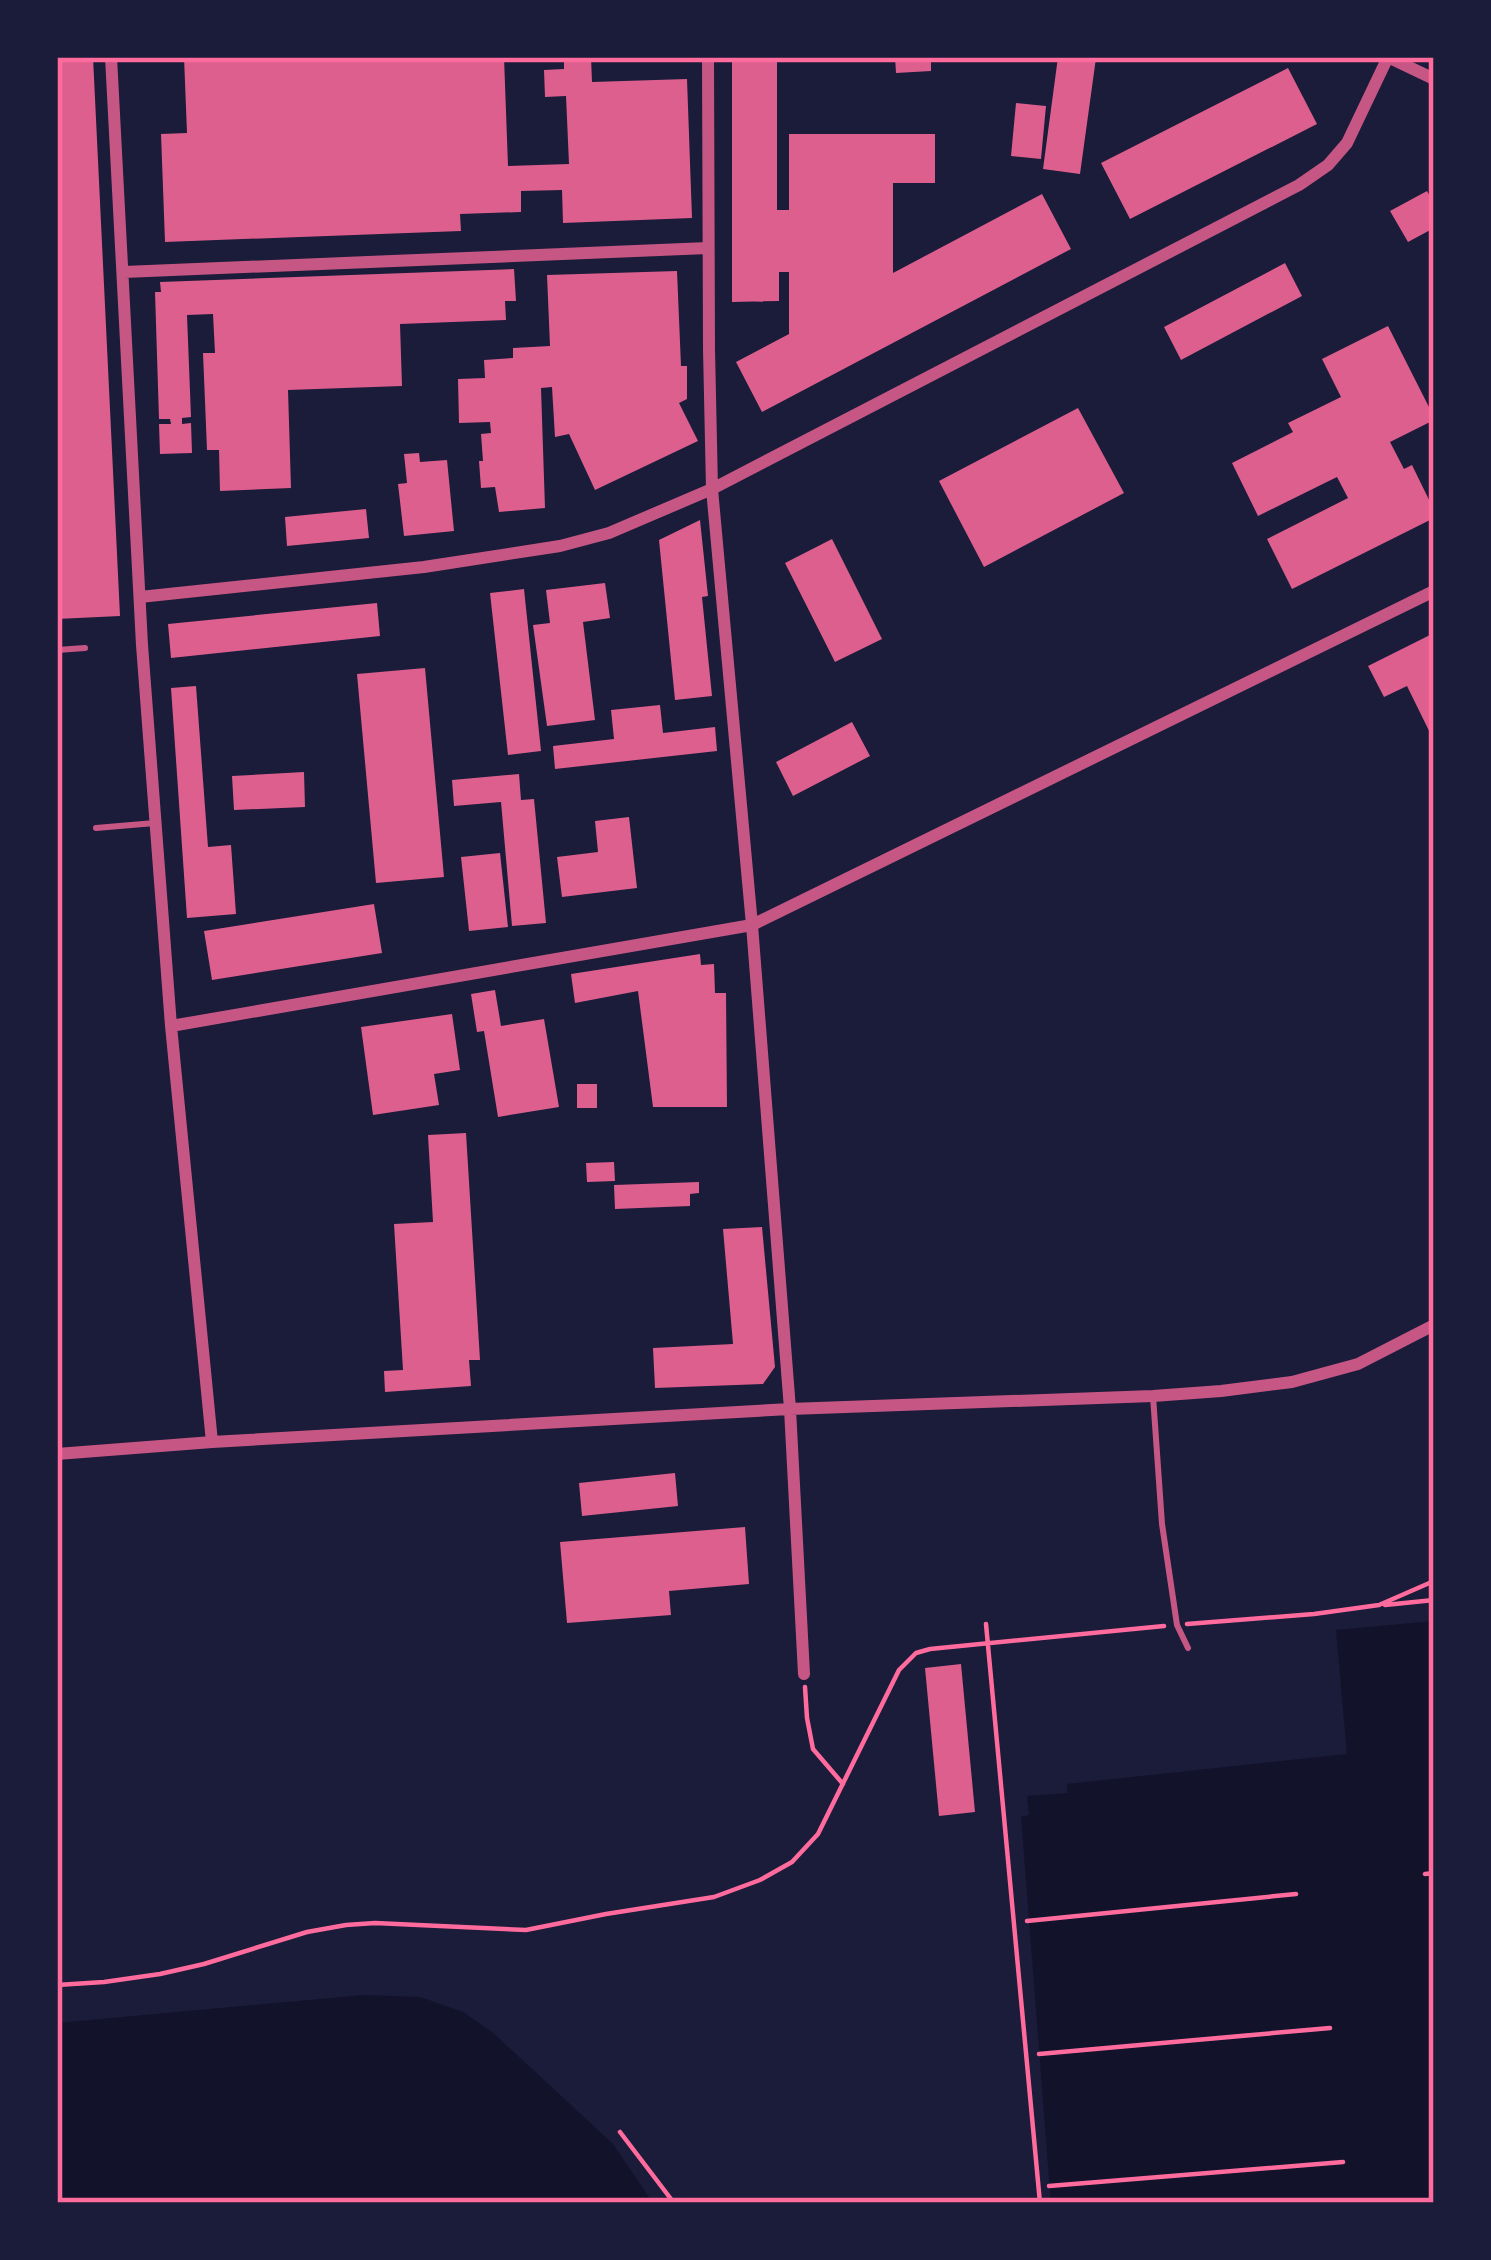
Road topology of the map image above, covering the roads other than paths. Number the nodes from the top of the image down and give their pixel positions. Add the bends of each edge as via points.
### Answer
1 (111, 57) edge
2 (709, 57) edge
3 (1388, 57) edge
4 (1434, 79) edge
5 (708, 248) junction
6 (124, 272) junction
7 (712, 489) junction
8 (1434, 591) edge
9 (140, 597) junction
10 (85, 648) dead end
11 (57, 650) edge
12 (155, 823) junction
13 (96, 828) dead end
14 (752, 925) junction
15 (171, 1026) junction
16 (1434, 1325) edge
17 (1153, 1396) junction
18 (790, 1409) junction
19 (212, 1442) junction
20 (57, 1454) edge
21 (1188, 1648) dead end
22 (804, 1674) road end

1 - 6 street
2 - 5 street
3 - 4 street
3 - 7 street via 1347,143 1300,185
5 - 6 street
5 - 7 street
6 - 9 street
7 - 9 street via 560,547
7 - 14 street
8 - 14 street
9 - 12 street
10 - 11 lane
12 - 13 lane
12 - 15 street
14 - 15 street
14 - 18 street
15 - 19 street
16 - 17 street via 1358,1364 1292,1382
17 - 18 street
17 - 21 lane via 1162,1524
18 - 19 street
18 - 22 street
19 - 20 street

